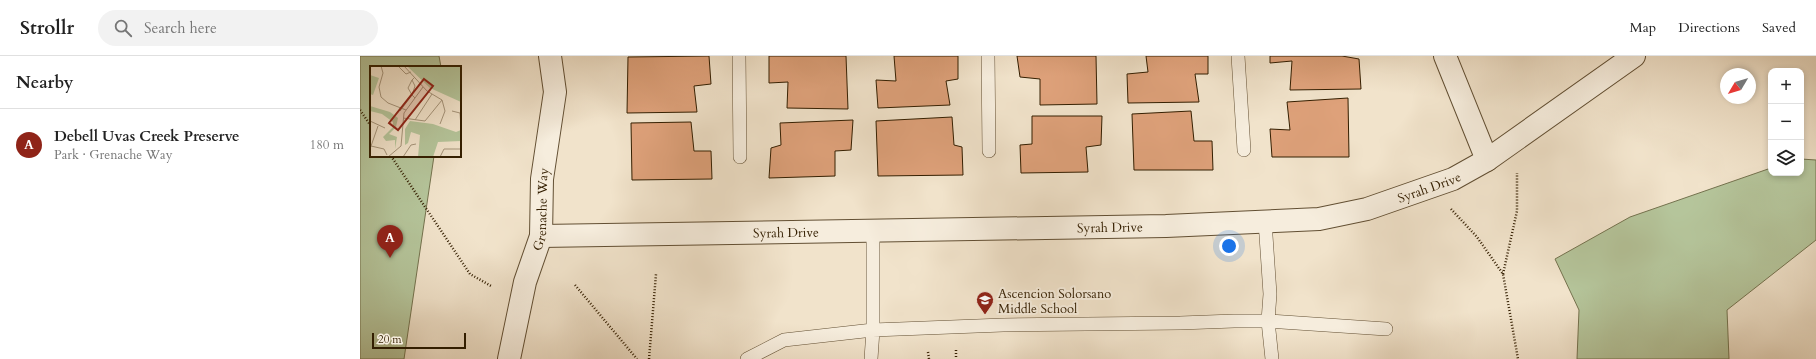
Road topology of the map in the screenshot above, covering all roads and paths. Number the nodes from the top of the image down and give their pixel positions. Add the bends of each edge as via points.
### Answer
1 (550, 56) edge
2 (739, 56) edge
3 (988, 56) edge
4 (1238, 56) edge
5 (1444, 56) edge
6 (1634, 56) edge
7 (360, 110) edge
8 (370, 125) edge
9 (1517, 138) junction
10 (1244, 150) dead end
11 (989, 151) dead end
12 (392, 157) edge
13 (740, 157) dead end
14 (1488, 160) junction
15 (1432, 186) junction
16 (1266, 221) junction
17 (873, 230) junction
18 (541, 236) junction
19 (656, 274) dead end
20 (1503, 274) junction
21 (575, 285) dead end
22 (491, 286) dead end
23 (1268, 321) junction
24 (1386, 329) dead end
25 (873, 330) junction
26 (509, 359) edge
27 (637, 359) edge
28 (649, 359) edge
29 (747, 359) edge
30 (871, 359) edge
31 (1272, 359) edge
32 (1518, 359) edge

1 - 18 street, Grenache Way via 555,92 542,179
2 - 13 lane
3 - 11 lane
4 - 10 lane
5 - 14 street
6 - 9 street, Syrah Drive
7 - 8 path
9 - 14 street, Syrah Drive
9 - 20 path via 1517,211
12 - 22 path via 470,274
14 - 15 street, Syrah Drive via 1453,179
15 - 16 street, Syrah Drive via 1367,209 1319,219
15 - 20 path via 1477,237
16 - 17 street, Syrah Drive via 1158,226
16 - 23 lane via 1270,294
17 - 18 street, Syrah Drive
17 - 25 lane
18 - 26 street, Grenache Way via 525,282
19 - 28 path
20 - 32 path
21 - 27 path
23 - 24 lane
23 - 25 lane
23 - 31 lane
25 - 29 lane via 784,340
25 - 30 lane

